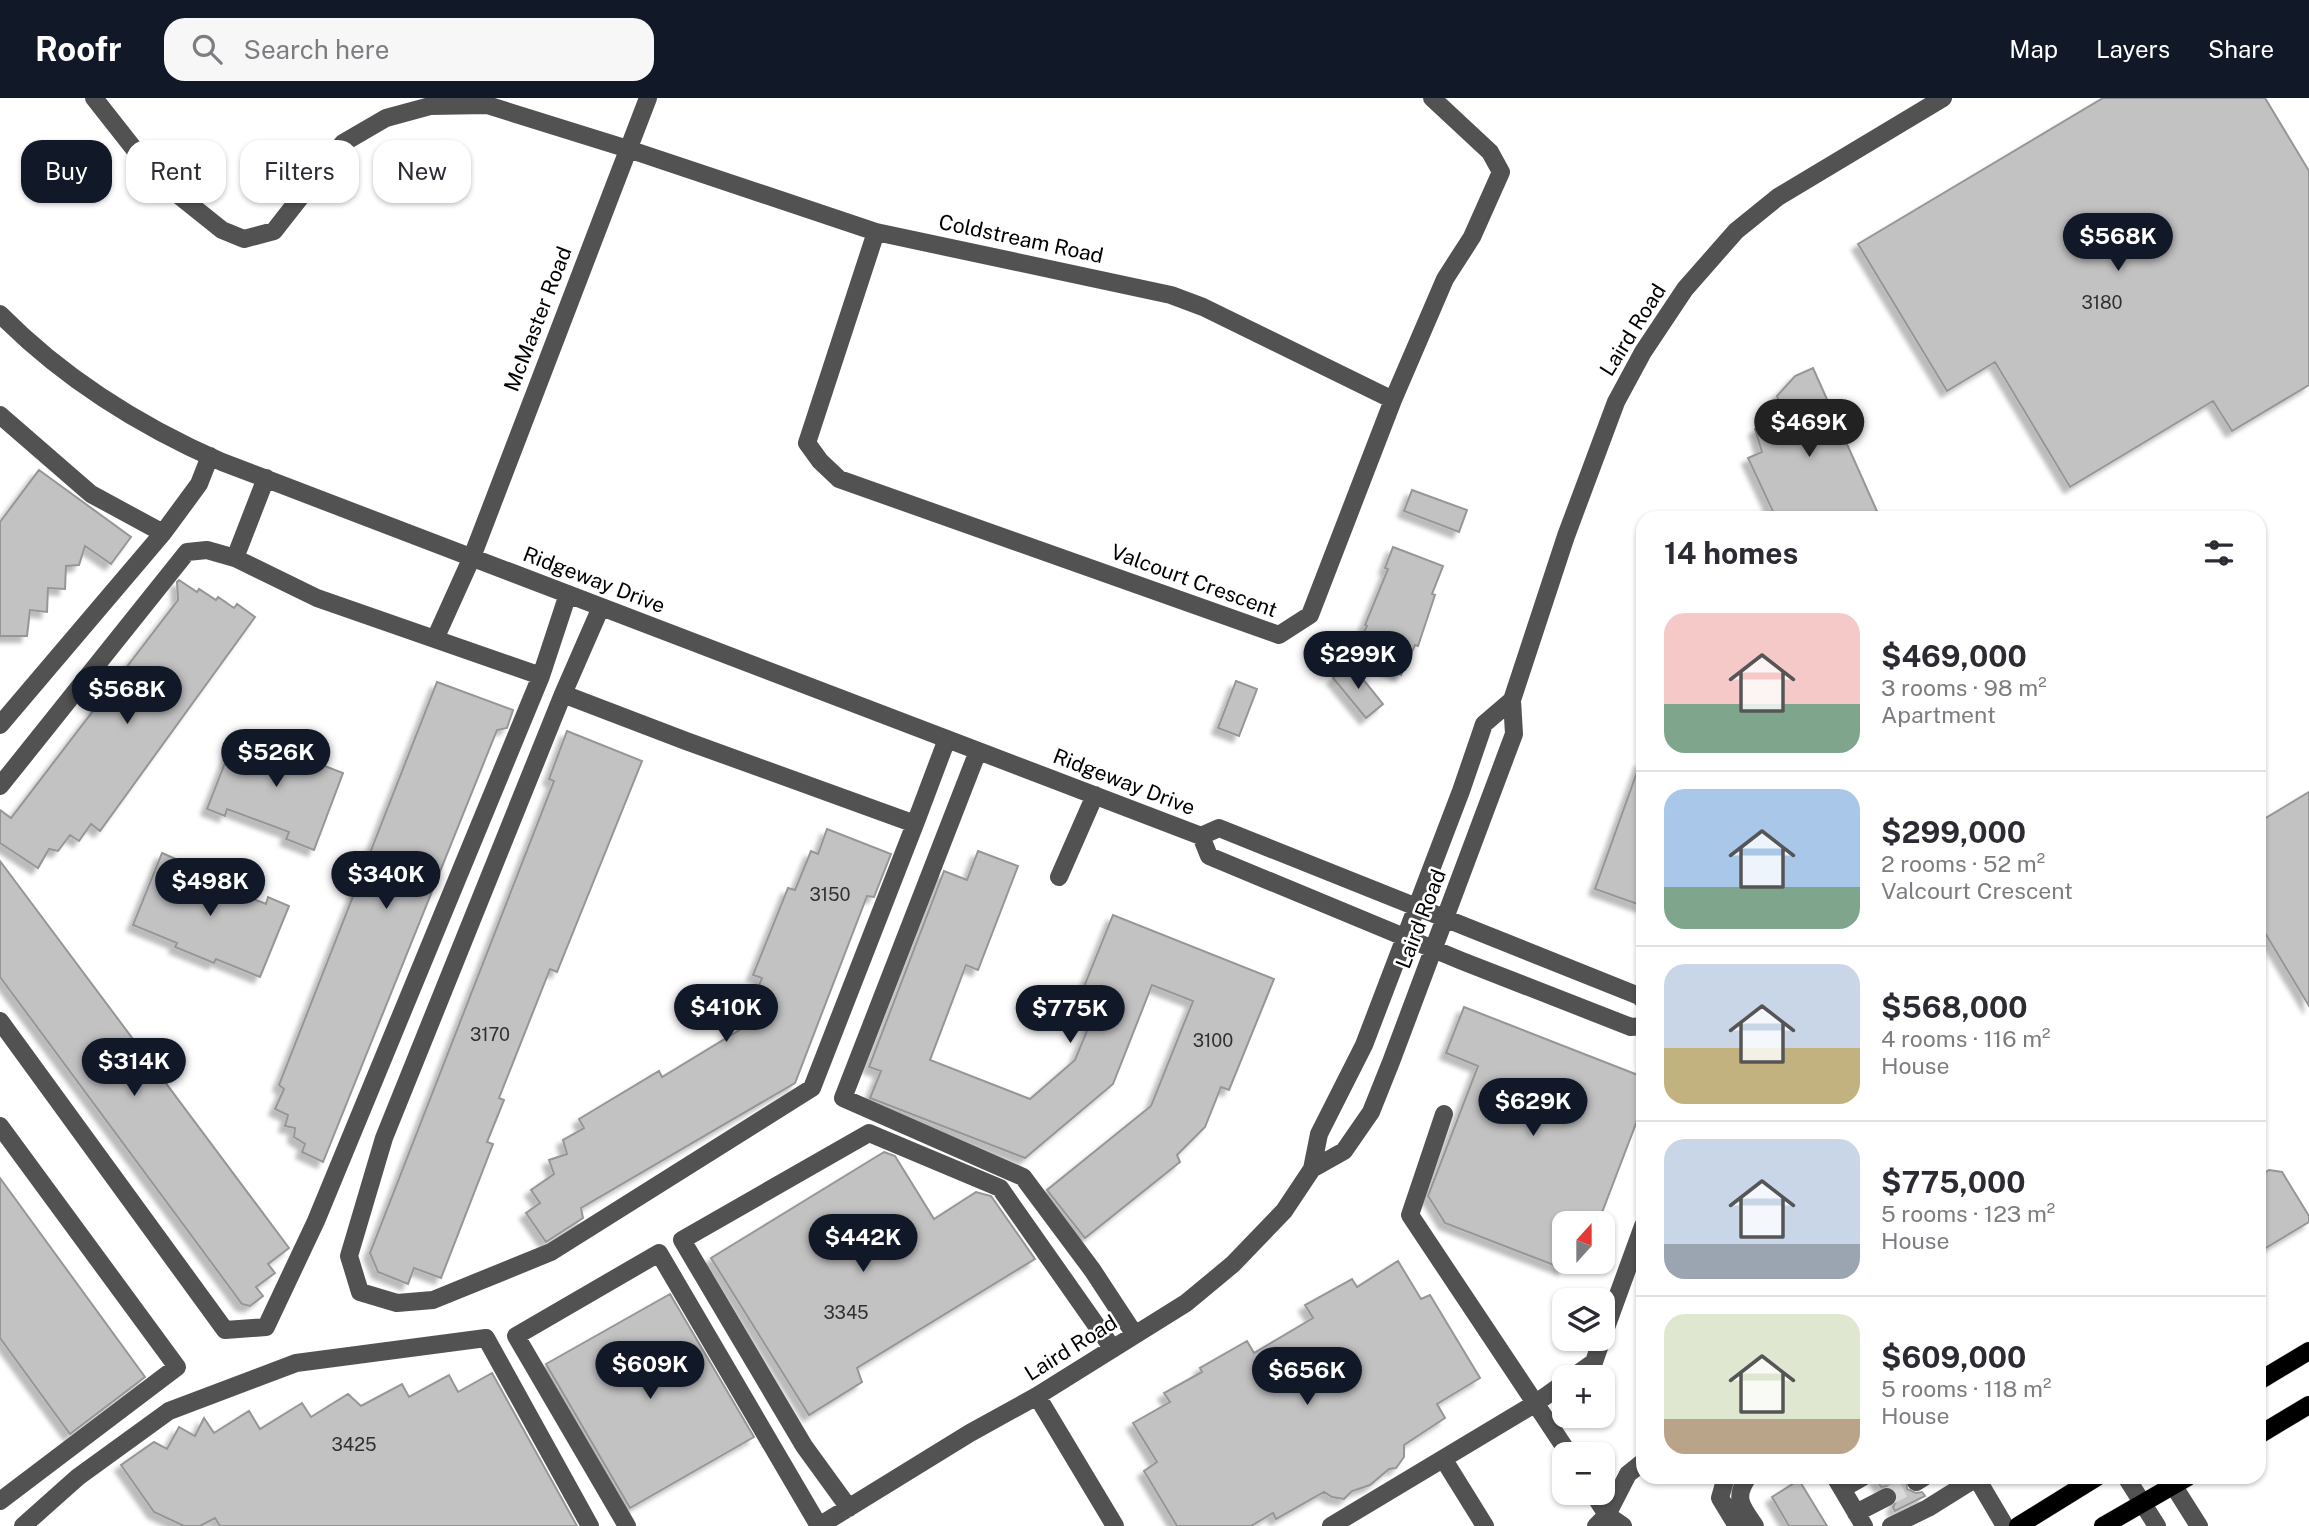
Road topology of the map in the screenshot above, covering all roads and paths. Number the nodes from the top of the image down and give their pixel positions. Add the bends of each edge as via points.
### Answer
1 (94, 98) edge
2 (648, 98) edge
3 (1432, 98) edge
4 (1943, 98) edge
5 (628, 149) junction
6 (876, 232) junction
7 (0, 314) edge
8 (1393, 400) junction
9 (0, 415) edge
10 (210, 457) junction
11 (267, 478) junction
12 (163, 533) junction
13 (472, 557) junction
14 (235, 558) junction
15 (568, 594) junction
16 (601, 607) junction
17 (435, 639) junction
18 (541, 676) junction
19 (563, 694) junction
20 (1512, 700) junction
21 (0, 725) edge
22 (947, 739) junction
23 (978, 751) junction
24 (0, 786) edge
25 (1094, 795) junction
26 (915, 824) junction
27 (1201, 836) junction
28 (1059, 877) dead end
29 (1417, 908) junction
30 (1446, 919) junction
31 (1405, 937) junction
32 (1435, 950) junction
33 (1636, 995) edge
34 (0, 1021) edge
35 (1636, 1027) edge
36 (1444, 1114) dead end
37 (0, 1126) edge
38 (1312, 1169) junction
39 (1636, 1246) edge
40 (1615, 1304) edge
41 (1135, 1335) junction
42 (1113, 1349) junction
43 (2309, 1352) edge
44 (2266, 1377) edge
45 (1552, 1392) edge
46 (1037, 1396) junction
47 (1536, 1403) junction
48 (2309, 1405) edge
49 (2266, 1431) edge
50 (1561, 1442) edge
51 (1444, 1460) junction
52 (1636, 1468) edge
53 (1725, 1484) edge
54 (1743, 1484) edge
55 (1839, 1484) edge
56 (1965, 1484) edge
57 (1980, 1484) edge
58 (2086, 1484) edge
59 (2131, 1484) edge
60 (2170, 1484) edge
61 (2178, 1484) edge
62 (1887, 1497) tunnel mouth
63 (0, 1501) edge
64 (2142, 1503) junction
65 (849, 1508) junction
66 (1601, 1521) edge
67 (1857, 1521) edge
68 (23, 1526) edge
69 (590, 1526) edge
70 (627, 1526) edge
71 (819, 1526) edge
72 (1115, 1526) edge
73 (1331, 1526) edge
74 (1485, 1526) edge
75 (1623, 1526) edge
76 (1737, 1526) edge
77 (1755, 1526) edge
78 (1891, 1526) edge
79 (2006, 1526) edge
80 (2018, 1526) edge
81 (2103, 1526) edge
82 (2157, 1526) edge
83 (2199, 1526) edge

1 - 5 street, Coldstream Road via 157,177 222,230 244,239 274,231 342,143 386,118 430,106 487,105
2 - 5 street, McMaster Road
3 - 8 street, Valcourt Crescent via 1490,152 1501,172 1472,237 1445,279
4 - 20 street, Laird Road via 1778,197 1736,231 1685,289 1616,402
5 - 6 street, Coldstream Road
5 - 13 street, McMaster Road
6 - 8 street, Coldstream Road via 1171,295
6 - 8 street, Valcourt Crescent via 807,443 820,461 839,479 1279,635 1310,615
7 - 10 street, Ridgeway Drive via 63,370 110,403
9 - 12 street via 91,494
10 - 11 street, Ridgeway Drive
10 - 12 street via 199,484
11 - 13 street, Ridgeway Drive
11 - 14 street
12 - 21 street
13 - 15 street, Ridgeway Drive
13 - 17 street, McMaster Road
14 - 17 street via 317,598
14 - 24 street via 187,552
15 - 16 street, Ridgeway Drive
15 - 18 street
16 - 19 street
16 - 22 street, Ridgeway Drive
17 - 18 street
18 - 34 street via 316,1221 266,1327 225,1330
19 - 26 street
19 - 26 street via 384,1139 349,1256 360,1292 397,1303 433,1300 551,1252 812,1088
20 - 29 street, Laird Road via 1484,724
20 - 30 street, Laird Road via 1514,734
22 - 23 street, Ridgeway Drive
22 - 26 street
23 - 25 street, Ridgeway Drive
23 - 41 street via 843,1098 1023,1177
25 - 27 street, Ridgeway Drive
25 - 28 street
27 - 29 street, Ridgeway Drive via 1219,828
27 - 31 street, Ridgeway Drive via 1209,856
29 - 30 street, Ridgeway Drive
29 - 31 street, Laird Road
30 - 32 street, Laird Road
30 - 33 street, Ridgeway Drive
31 - 32 street, Ridgeway Drive
31 - 38 street, Laird Road via 1364,1045 1319,1134
32 - 35 street, Ridgeway Drive
32 - 38 street, Laird Road via 1371,1112 1344,1151
36 - 47 street via 1410,1215
37 - 63 street via 177,1367
38 - 41 street, Laird Road via 1284,1210 1233,1264
39 - 40 street
41 - 42 street, Laird Road
42 - 46 street, Laird Road
42 - 65 street via 1000,1188 869,1133 682,1240 804,1446
43 - 44 main road
45 - 47 street
46 - 65 street, Laird Road
46 - 72 street
47 - 50 street
47 - 51 street
48 - 49 main road
51 - 73 street
51 - 74 street
52 - 66 street
53 - 76 street via 1720,1498
54 - 77 street via 1740,1504
55 - 67 street
56 - 78 street
57 - 79 street
58 - 80 main road
59 - 64 street
60 - 64 main road
61 - 83 street
62 - 67 street
64 - 81 main road
64 - 82 street
65 - 71 street, Laird Road
66 - 75 street
68 - 69 street via 78,1477 169,1411 296,1363 486,1338
70 - 71 street via 516,1336 659,1253

